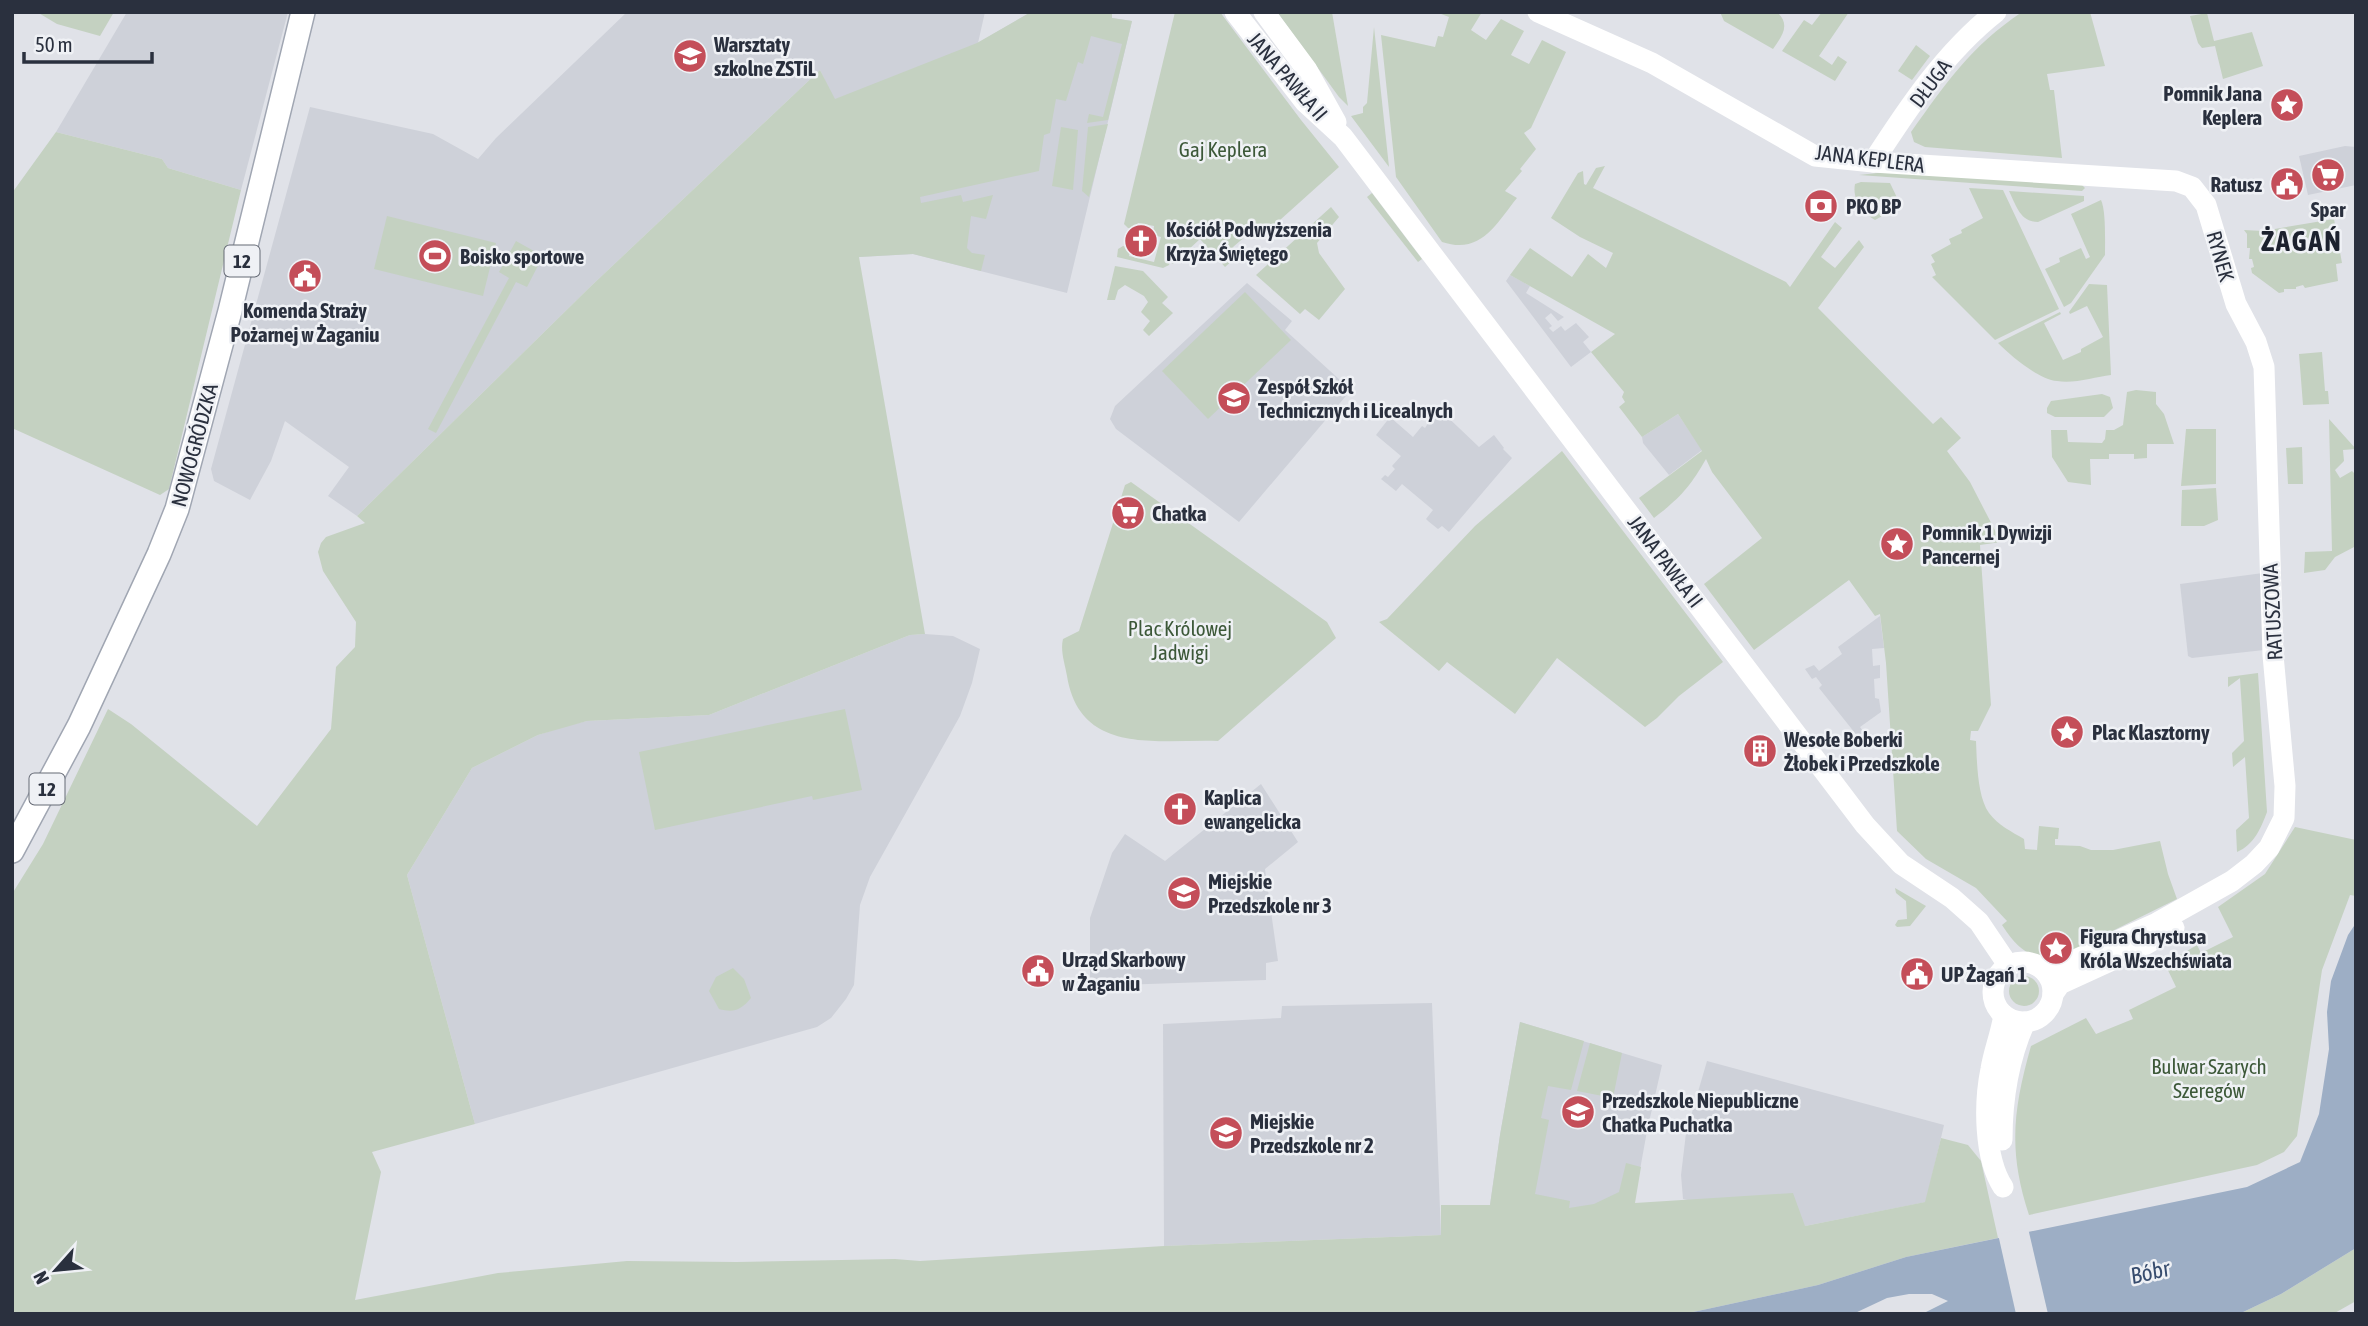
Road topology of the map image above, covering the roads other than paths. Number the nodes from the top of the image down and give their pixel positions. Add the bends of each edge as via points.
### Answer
1 (303, 12) edge
2 (1235, 12) edge
3 (1264, 12) edge
4 (1538, 12) edge
5 (1996, 12) edge
6 (1343, 137) junction
7 (1873, 162) junction
8 (2192, 187) joint
9 (2248, 327) joint
10 (12, 851) edge
11 (2232, 881) junction
12 (2008, 965) junction
13 (2037, 965) junction
14 (2053, 994) junction
15 (2004, 1015) junction
16 (2025, 1022) junction

1 - 10 main road, NOWOGRÓDZKA / 12 via 177,509 79,726
2 - 6 street, JANA PAWŁA II via 1305,102
3 - 6 street, JANA PAWŁA II via 1307,70
4 - 7 street, JANA KEPLERA via 1628,51 1815,156
5 - 7 street, DŁUGA via 1940,67
6 - 12 street, JANA PAWŁA II via 1865,825 1901,864 1979,922
7 - 8 street, JANA KEPLERA via 2166,180
8 - 9 street, RYNEK via 2209,212 2236,304
9 - 11 street, RATUSZOWA via 2264,367 2273,656 2284,818 2269,848
11 - 13 street, RATUSZOWA via 2157,923 2067,963 2053,968
11 - 14 street, RATUSZOWA via 2222,895 2167,933 2060,984
12 - 13 street via 2028,961
12 - 15 street via 1995,979 1993,989 1993,999
13 - 14 street via 2051,979
14 - 16 street via 2047,1011
15 - 16 street
15 - 16 street via 1988,1100 1990,1156 1994,1175 2003,1187 2004,1094

